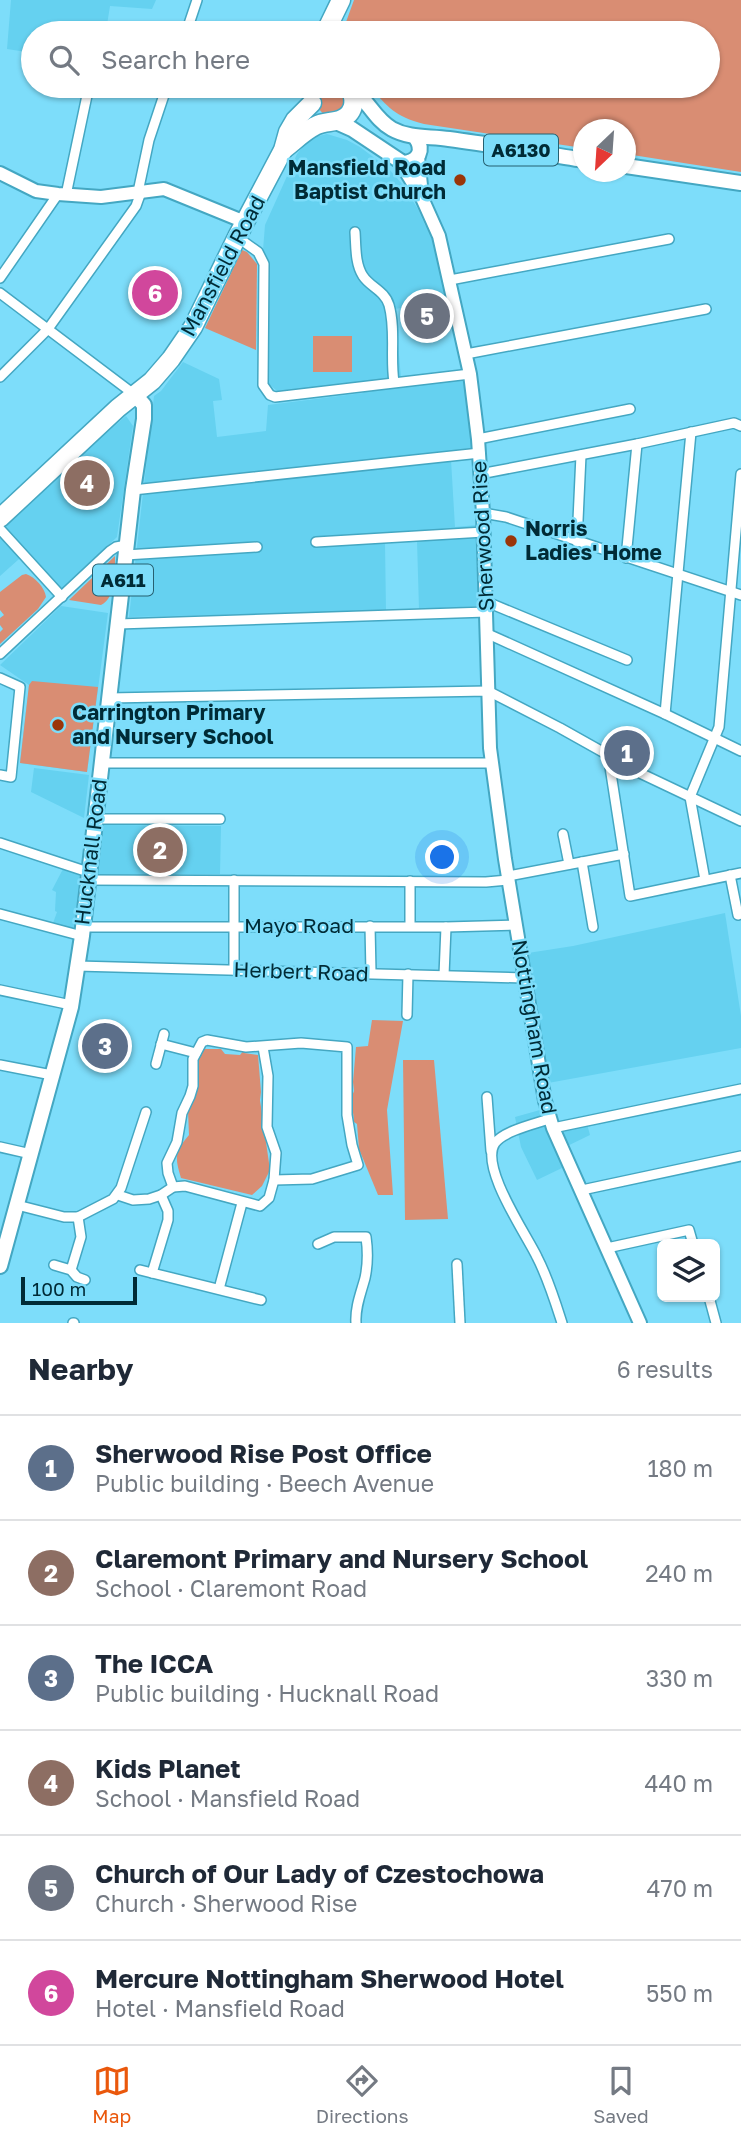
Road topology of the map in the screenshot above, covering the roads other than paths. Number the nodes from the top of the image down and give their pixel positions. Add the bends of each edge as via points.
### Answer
1 (197, 0) edge
2 (340, 4) edge
3 (190, 21) edge
4 (331, 21) edge
5 (86, 98) edge
6 (163, 98) edge
7 (309, 98) edge
8 (314, 98) edge
9 (354, 98) edge
10 (363, 98) edge
11 (332, 121) junction
12 (414, 144) junction
13 (283, 150) junction
14 (573, 158) edge
15 (396, 159) junction
16 (636, 168) edge
17 (0, 173) edge
18 (741, 183) edge
19 (140, 192) junction
20 (62, 194) junction
21 (422, 198) junction
22 (241, 230) junction
23 (355, 232) dead end
24 (669, 239) dead end
25 (0, 278) edge
26 (450, 280) junction
27 (0, 293) edge
28 (706, 310) dead end
29 (48, 329) junction
30 (466, 354) junction
31 (470, 374) junction
32 (0, 377) edge
33 (394, 382) junction
34 (139, 400) junction
35 (630, 409) dead end
36 (741, 426) edge
37 (691, 432) junction
38 (478, 439) junction
39 (637, 444) junction
40 (480, 453) junction
41 (582, 454) junction
42 (480, 474) junction
43 (741, 474) edge
44 (133, 489) junction
45 (483, 513) junction
46 (0, 518) edge
47 (0, 530) edge
48 (484, 532) junction
49 (316, 542) dead end
50 (577, 542) junction
51 (257, 547) dead end
52 (126, 550) junction
53 (626, 558) junction
54 (679, 575) junction
55 (736, 594) edge
56 (62, 597) junction
57 (487, 607) junction
58 (118, 624) junction
59 (488, 634) junction
60 (0, 654) edge
61 (627, 660) dead end
62 (0, 678) edge
63 (488, 691) junction
64 (109, 698) junction
65 (665, 713) junction
66 (715, 738) junction
67 (741, 751) edge
68 (608, 754) junction
69 (102, 763) junction
70 (492, 763) junction
71 (0, 775) edge
72 (690, 797) junction
73 (96, 819) junction
74 (220, 819) dead end
75 (741, 821) edge
76 (563, 834) dead end
77 (0, 843) edge
78 (624, 854) junction
79 (582, 862) junction
80 (569, 864) junction
81 (741, 873) edge
82 (730, 875) junction
83 (88, 876) junction
84 (508, 878) junction
85 (234, 880) junction
86 (705, 880) junction
87 (410, 881) junction
88 (0, 914) edge
89 (741, 914) edge
90 (516, 925) junction
91 (234, 926) junction
92 (370, 926) junction
93 (410, 926) junction
94 (446, 927) junction
95 (593, 927) dead end
96 (82, 931) junction
97 (77, 966) junction
98 (234, 970) junction
99 (371, 974) junction
100 (408, 974) junction
101 (444, 975) junction
102 (524, 978) junction
103 (0, 990) edge
104 (71, 1005) junction
105 (407, 1015) dead end
106 (263, 1047) junction
107 (196, 1053) junction
108 (156, 1064) dead end
109 (0, 1065) edge
110 (52, 1075) junction
111 (741, 1090) edge
112 (487, 1097) dead end
113 (146, 1112) dead end
114 (551, 1124) junction
115 (0, 1147) edge
116 (491, 1153) junction
117 (31, 1154) junction
118 (741, 1156) edge
119 (274, 1180) junction
120 (173, 1187) junction
121 (582, 1190) junction
122 (118, 1195) junction
123 (161, 1195) junction
124 (242, 1203) junction
125 (17, 1205) junction
126 (78, 1217) junction
127 (692, 1239) edge
128 (317, 1244) dead end
129 (607, 1248) junction
130 (457, 1264) dead end
131 (54, 1265) dead end
132 (0, 1266) edge
133 (71, 1270) junction
134 (140, 1270) dead end
135 (152, 1273) junction
136 (85, 1280) dead end
137 (214, 1288) junction
138 (261, 1300) dead end
139 (710, 1302) edge
140 (356, 1323) edge
141 (460, 1323) edge
142 (562, 1323) edge
143 (640, 1323) edge
144 (716, 1323) edge

1 - 3 street
2 - 4 highway
5 - 20 street
6 - 19 street via 149,140
7 - 13 highway, Mansfield Road via 288,132
8 - 11 highway, Mansfield Road via 318,115
9 - 11 highway, Mansfield Road via 344,118
10 - 12 main road via 386,125
11 - 13 highway, Mansfield Road via 311,128
11 - 15 main road
12 - 14 main road, A6130 via 435,137
12 - 15 main road via 407,163
12 - 15 main road via 396,138 391,145
12 - 21 main road, Sherwood Rise
13 - 22 highway, Mansfield Road
15 - 21 main road, Sherwood Rise
16 - 18 main road
17 - 20 main road via 36,191
19 - 20 main road via 101,197
19 - 22 main road via 170,190
19 - 29 street via 136,206
20 - 25 street
21 - 26 main road, Sherwood Rise via 439,236
22 - 33 street via 264,264 263,386 270,395
22 - 34 highway, Mansfield Road via 193,327
23 - 33 street via 361,274 388,304
24 - 26 street
26 - 30 main road, Sherwood Rise
27 - 29 street
28 - 30 street
29 - 32 street
29 - 34 street
30 - 31 main road, Sherwood Rise
31 - 33 street
31 - 38 main road, Sherwood Rise
34 - 44 main road, Hucknall Road / A611 via 135,412 141,430
34 - 46 highway, Mansfield Road via 111,415
35 - 38 street
36 - 37 street via 734,423
37 - 39 street
37 - 54 street
38 - 40 main road, Sherwood Rise
39 - 41 street
39 - 53 street
40 - 42 main road, Sherwood Rise
40 - 44 street
41 - 42 street
41 - 50 street
42 - 45 main road, Sherwood Rise
43 - 55 street
44 - 52 main road, Hucknall Road / A611
45 - 48 main road, Sherwood Rise
45 - 50 street
47 - 56 street
48 - 49 street
48 - 57 main road, Sherwood Rise
50 - 53 street
51 - 52 street
52 - 56 street via 116,547 110,551
52 - 58 main road, Hucknall Road / A611
53 - 54 street
54 - 55 street
54 - 65 street
55 - 66 street
56 - 60 street
57 - 58 street
57 - 59 main road, Sherwood Rise
57 - 61 street
58 - 64 main road, Hucknall Road / A611
59 - 63 main road, Sherwood Rise
59 - 65 street
62 - 71 street via 20,687 11,777
63 - 64 street
63 - 68 street
63 - 70 main road, Sherwood Rise
64 - 69 main road, Hucknall Road / A611
65 - 66 street
66 - 67 street
66 - 72 street
68 - 72 street
68 - 78 street
69 - 70 street
69 - 73 main road, Hucknall Road / A611
70 - 84 main road, Sherwood Rise
72 - 75 street
72 - 86 street
73 - 74 street
73 - 83 main road, Hucknall Road / A611
76 - 80 street
77 - 83 street
78 - 79 street
78 - 86 street via 630,896
79 - 80 street
79 - 95 street
80 - 84 street
81 - 82 street
82 - 86 street
82 - 89 street
83 - 85 street
83 - 96 main road, Hucknall Road / A611
84 - 87 street
84 - 90 main road, Nottingham Road
85 - 87 street
85 - 91 street
87 - 93 street
88 - 96 street, Mayo Road
90 - 94 street, Mayo Road
90 - 102 main road, Nottingham Road
91 - 92 street, Mayo Road
91 - 96 street, Mayo Road
91 - 98 street
92 - 93 street, Mayo Road
92 - 99 street
93 - 94 street, Mayo Road
94 - 101 street
96 - 97 main road, Hucknall Road / A611
97 - 98 street, Herbert Road
97 - 104 main road, Hucknall Road / A611
98 - 99 street, Herbert Road
99 - 100 street, Herbert Road
100 - 101 street, Herbert Road
100 - 105 street
101 - 102 street, Herbert Road
102 - 114 main road, Nottingham Road
103 - 104 street
104 - 110 main road, Hucknall Road / A611
106 - 107 street via 207,1040
106 - 119 street via 268,1076 267,1127 276,1153
106 - 119 street via 301,1043 346,1046 347,1115 358,1165 312,1179
107 - 108 street via 162,1039
107 - 120 street via 190,1096 167,1163
109 - 110 street
110 - 117 main road, Hucknall Road / A611
111 - 114 street
112 - 116 street
113 - 122 street
114 - 116 street via 504,1135
114 - 121 main road, Nottingham Road
115 - 117 street
116 - 142 street via 502,1193 538,1259
117 - 125 main road, Hucknall Road / A611
118 - 121 street
119 - 124 street via 265,1203
120 - 123 street
120 - 124 street via 185,1186
121 - 129 main road, Nottingham Road
122 - 123 street via 133,1200
122 - 126 street
123 - 135 street via 168,1220
124 - 137 street
125 - 126 street
125 - 132 main road, Hucknall Road / A611
126 - 133 street via 81,1237
127 - 129 street via 689,1230
128 - 140 street via 334,1237 366,1237 366,1276
129 - 143 main road, Nottingham Road
130 - 141 street via 464,1293
131 - 133 street
133 - 136 street
134 - 135 street
135 - 137 street
137 - 138 street
139 - 144 street

